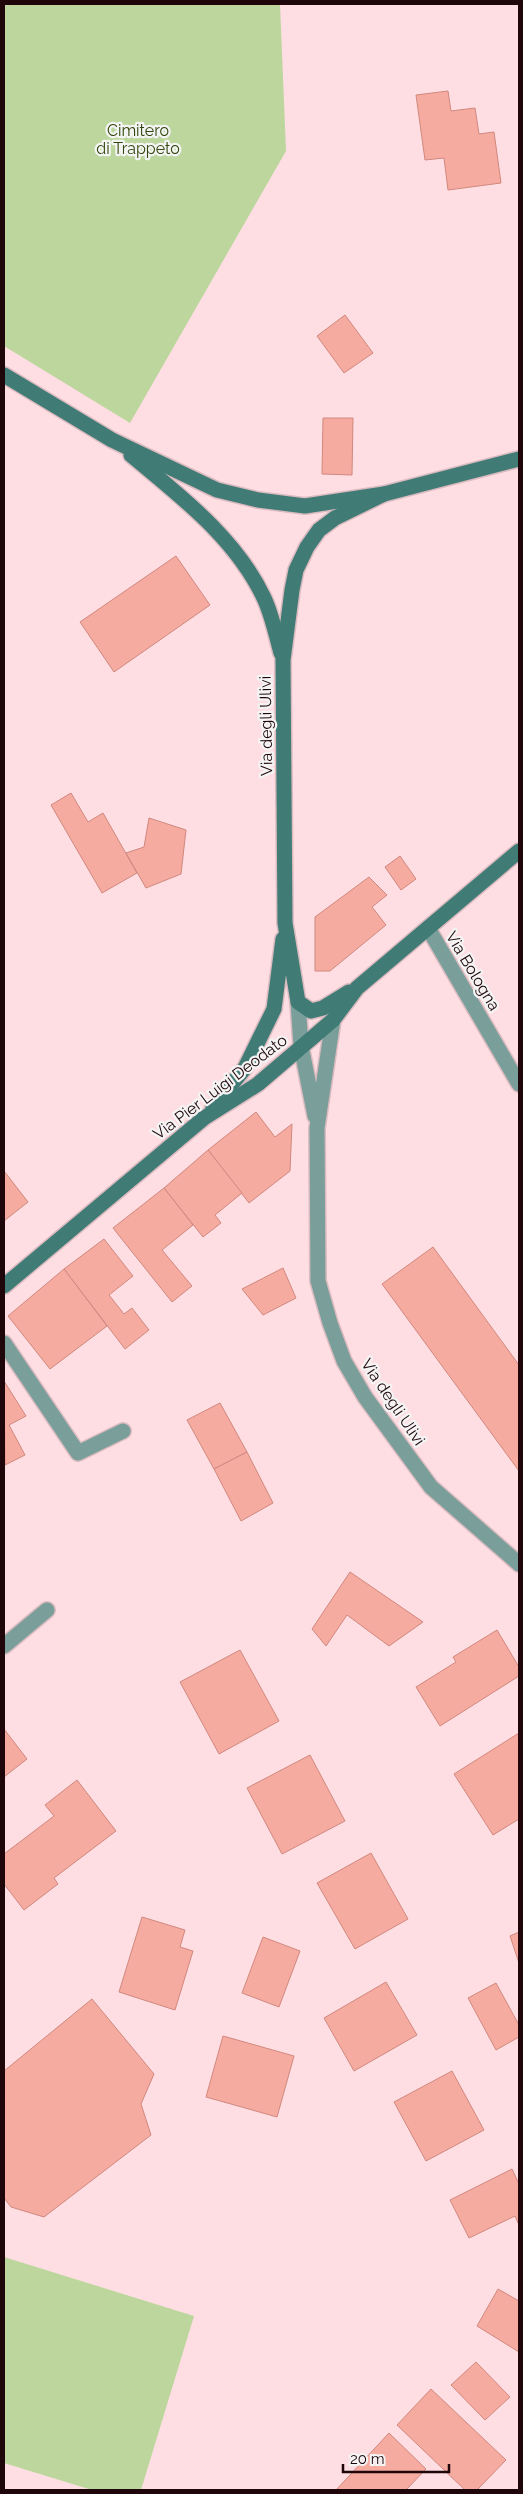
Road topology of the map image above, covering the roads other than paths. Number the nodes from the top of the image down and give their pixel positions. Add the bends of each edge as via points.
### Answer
1 (4, 375) edge
2 (112, 440) junction
3 (519, 459) edge
4 (384, 494) junction
5 (283, 660) junction
6 (519, 851) edge
7 (285, 923) junction
8 (428, 928) junction
9 (357, 988) junction
10 (298, 1002) junction
11 (333, 1020) junction
12 (302, 1046) junction
13 (519, 1084) edge
14 (204, 1118) junction
15 (317, 1128) junction
16 (4, 1286) edge
17 (4, 1343) edge
18 (123, 1431) dead end
19 (519, 1564) edge
20 (47, 1610) dead end
21 (4, 1646) edge

1 - 2 street
2 - 4 street via 217,490 258,500 305,506
2 - 5 street via 205,518 229,545 264,598
3 - 4 street
4 - 5 street, Via degli Ulivi via 335,518 319,530 307,547 296,570
5 - 7 street, Via degli Ulivi
6 - 8 street, Via Pier Luigi Deodato
7 - 10 street, Via degli Ulivi
7 - 14 street via 274,1009 245,1068
8 - 9 street, Via Pier Luigi Deodato
8 - 13 street, Via Bologna
9 - 10 street via 323,1008 311,1011
9 - 11 street, Via Pier Luigi Deodato
10 - 12 street
11 - 12 street, Via Pier Luigi Deodato
11 - 15 street
12 - 14 street, Via Pier Luigi Deodato via 258,1084
12 - 15 street
14 - 16 street, Via Pier Luigi Deodato
15 - 19 street, Via degli Ulivi via 318,1282 344,1361 365,1397 431,1487
17 - 18 street via 78,1453
20 - 21 street

